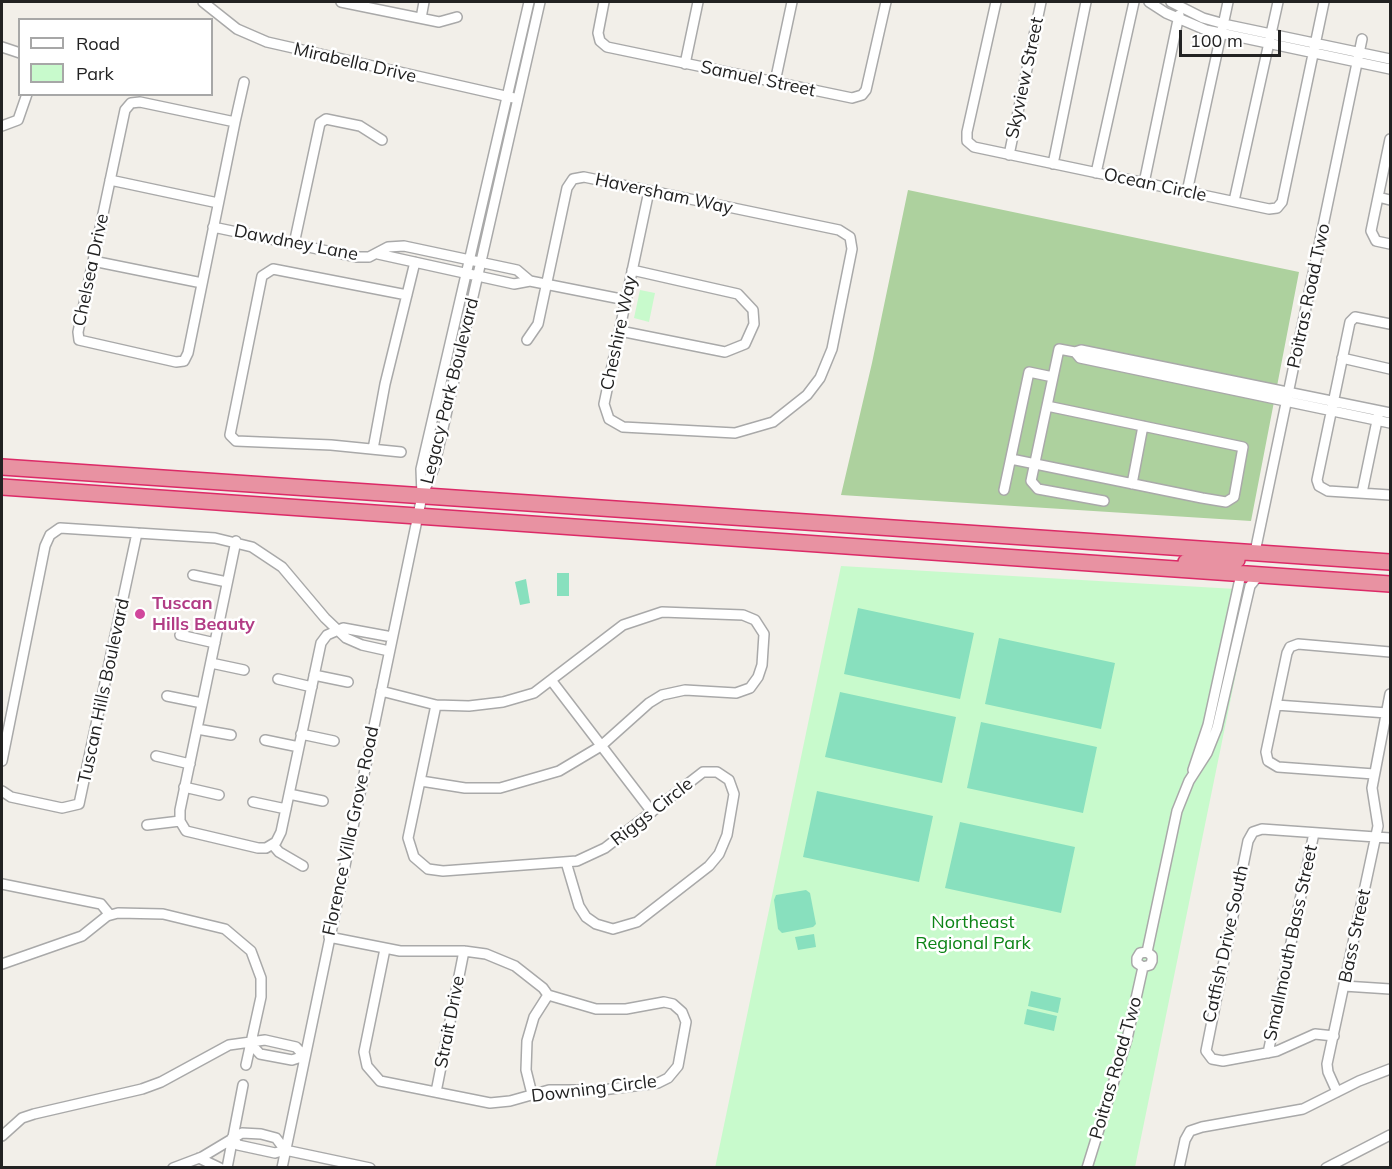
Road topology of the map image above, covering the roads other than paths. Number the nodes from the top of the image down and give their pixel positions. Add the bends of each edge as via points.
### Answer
1 (203, 2) edge
2 (340, 2) edge
3 (424, 2) edge
4 (529, 2) edge
5 (540, 2) edge
6 (604, 2) edge
7 (698, 2) edge
8 (792, 2) edge
9 (886, 2) edge
10 (996, 2) edge
11 (1041, 2) edge
12 (1086, 2) edge
13 (1134, 2) edge
14 (1149, 2) edge
15 (1172, 2) edge
16 (1228, 2) edge
17 (1278, 2) edge
18 (1324, 2) edge
19 (1181, 5) edge
20 (457, 17) dead end
21 (421, 18) junction
22 (1179, 19) junction
23 (1222, 29) junction
24 (1270, 39) junction
25 (1362, 39) dead end
26 (2, 48) edge
27 (1314, 48) junction
28 (18, 52) edge
29 (1358, 58) junction
30 (1390, 59) edge
31 (685, 64) junction
32 (1390, 69) edge
33 (244, 82) dead end
34 (775, 82) junction
35 (26, 96) edge
36 (508, 97) junction
37 (519, 99) junction
38 (235, 122) junction
39 (2, 126) edge
40 (1390, 139) edge
41 (382, 140) dead end
42 (1389, 154) edge
43 (1009, 156) junction
44 (1053, 164) junction
45 (1096, 173) junction
46 (110, 180) junction
47 (1144, 183) junction
48 (649, 191) junction
49 (1187, 192) junction
50 (1378, 197) junction
51 (1390, 200) edge
52 (1234, 201) junction
53 (218, 203) junction
54 (213, 227) junction
55 (850, 237) joint
56 (294, 244) junction
57 (1390, 244) edge
58 (378, 254) junction
59 (470, 260) junction
60 (93, 261) junction
61 (414, 262) junction
62 (482, 263) junction
63 (632, 270) junction
64 (467, 274) junction
65 (478, 276) junction
66 (530, 281) junction
67 (202, 283) junction
68 (546, 284) junction
69 (406, 295) junction
70 (626, 300) junction
71 (1390, 324) edge
72 (620, 332) junction
73 (526, 340) dead end
74 (1342, 358) junction
75 (1390, 369) edge
76 (1053, 377) junction
77 (1288, 397) junction
78 (1047, 406) junction
79 (1332, 406) junction
80 (1390, 413) edge
81 (1378, 415) junction
82 (1390, 423) edge
83 (1143, 426) junction
84 (373, 450) junction
85 (401, 452) dead end
86 (1011, 459) junction
87 (1035, 464) junction
88 (2, 467) edge
89 (1132, 484) junction
90 (2, 487) edge
91 (1004, 490) dead end
92 (1362, 493) junction
93 (1390, 495) edge
94 (422, 496) junction
95 (1104, 501) dead end
96 (418, 515) junction
97 (952, 532) junction
98 (137, 533) junction
99 (236, 542) junction
100 (819, 542) junction
101 (1255, 552) junction
102 (1091, 563) junction
103 (1390, 564) edge
104 (1241, 574) junction
105 (193, 575) dead end
106 (1259, 575) junction
107 (227, 582) junction
108 (1390, 584) edge
109 (338, 629) junction
110 (180, 635) dead end
111 (392, 637) junction
112 (215, 642) junction
113 (389, 651) junction
114 (1390, 652) edge
115 (211, 663) junction
116 (244, 670) dead end
117 (314, 675) junction
118 (278, 679) dead end
119 (551, 680) junction
120 (348, 682) dead end
121 (312, 687) junction
122 (381, 691) junction
123 (1390, 694) edge
124 (167, 696) dead end
125 (202, 703) junction
126 (436, 705) junction
127 (1276, 705) junction
128 (1387, 712) junction
129 (197, 729) junction
130 (302, 734) junction
131 (231, 735) dead end
132 (265, 740) dead end
133 (334, 741) dead end
134 (601, 746) junction
135 (299, 747) junction
136 (156, 756) dead end
137 (2, 761) edge
138 (190, 764) junction
139 (1193, 773) junction
140 (1374, 774) junction
141 (421, 781) junction
142 (184, 788) junction
143 (2, 790) edge
144 (289, 794) junction
145 (219, 795) dead end
146 (323, 801) dead end
147 (253, 802) dead end
148 (286, 809) junction
149 (652, 812) junction
150 (180, 821) junction
151 (147, 825) dead end
152 (1314, 832) junction
153 (1376, 837) junction
154 (1390, 838) edge
155 (273, 845) junction
156 (566, 862) junction
157 (303, 866) dead end
158 (2, 884) edge
159 (111, 915) junction
160 (329, 937) junction
161 (385, 949) junction
162 (464, 951) junction
163 (2, 964) edge
164 (1344, 986) junction
165 (1390, 989) edge
166 (548, 995) junction
167 (1334, 1036) junction
168 (251, 1044) junction
169 (1268, 1053) junction
170 (304, 1056) junction
171 (246, 1065) dead end
172 (1390, 1069) edge
173 (243, 1085) dead end
174 (436, 1092) junction
175 (1337, 1092) junction
176 (532, 1094) junction
177 (1390, 1135) edge
178 (2, 1136) edge
179 (232, 1138) junction
180 (285, 1150) junction
181 (198, 1158) junction
182 (344, 1165) edge
183 (174, 1167) edge
184 (220, 1167) edge
185 (227, 1167) edge
186 (282, 1167) edge
187 (370, 1167) edge
188 (1087, 1167) edge
189 (1179, 1167) edge
190 (1326, 1167) edge

1 - 36 street, Mirabella Drive via 237,29 267,42
2 - 21 street
3 - 21 street
4 - 36 street, Legacy Park Boulevard
5 - 37 street, Legacy Park Boulevard
6 - 31 street, Samuel Street via 598,29 603,45
7 - 31 street
8 - 34 street
9 - 34 street, Samuel Street via 869,84 862,95 852,98
10 - 43 street, Ocean Circle via 967,141 974,147
11 - 43 street, Skyview Street
12 - 44 street
13 - 45 street
14 - 22 street
15 - 19 street
16 - 23 street
17 - 24 street
18 - 27 street, Ocean Circle
19 - 22 street
19 - 23 street
20 - 21 street via 444,22
22 - 23 street
22 - 47 street
23 - 24 street
23 - 49 street
24 - 27 street
24 - 52 street
25 - 29 street, Poitras Road Two
26 - 28 street
27 - 29 street
27 - 52 street, Ocean Circle via 1282,202 1277,208 1269,208
29 - 30 street
29 - 32 street
29 - 77 street, Poitras Road Two
31 - 34 street, Samuel Street
33 - 38 street, Chelsea Drive
35 - 39 street via 18,120
36 - 37 street, Mirabella Drive
36 - 59 street, Legacy Park Boulevard
37 - 62 street, Legacy Park Boulevard
38 - 46 street, Chelsea Drive via 131,103 124,114
38 - 53 street, Chelsea Drive
40 - 42 street
41 - 56 street via 360,126 322,120
42 - 50 street
43 - 44 street, Ocean Circle
44 - 45 street, Ocean Circle
45 - 47 street, Ocean Circle
46 - 53 street
46 - 60 street, Chelsea Drive
47 - 49 street, Ocean Circle
48 - 55 street, Haversham Way via 839,230
48 - 63 street, Cheshire Way
48 - 68 street, Haversham Way via 584,177 573,179 567,188
49 - 52 street, Ocean Circle
50 - 51 street
50 - 57 street via 1371,234 1376,241
53 - 54 street, Chelsea Drive
54 - 56 street, Dawdney Lane
54 - 67 street, Chelsea Drive
55 - 72 street, Cheshire Way via 852,249 825,368 800,403 764,426 718,433 623,427 614,423 606,415 604,404
56 - 58 street, Dawdney Lane via 356,257
58 - 59 street, Dawdney Lane via 399,245
58 - 61 street, Dawdney Lane
59 - 62 street, Dawdney Lane
59 - 64 street, Legacy Park Boulevard
60 - 67 street
60 - 67 street, Chelsea Drive via 79,339 176,362 186,357
61 - 64 street, Dawdney Lane
61 - 69 street
62 - 65 street, Legacy Park Boulevard
62 - 66 street, Dawdney Lane via 517,270
63 - 70 street, Cheshire Way
63 - 72 street via 738,294 753,310 754,324 745,344 725,352
64 - 65 street, Dawdney Lane
64 - 94 street, Legacy Park Boulevard via 421,469
65 - 66 street, Dawdney Lane via 514,284
65 - 94 street, Legacy Park Boulevard via 434,468
66 - 68 street
68 - 70 street
68 - 73 street, Haversham Way via 538,324
69 - 84 street
69 - 84 street via 273,269 262,276 230,435 236,441
70 - 72 street, Cheshire Way
71 - 74 street via 1353,318
74 - 75 street
74 - 79 street
76 - 77 street via 1059,348
76 - 78 street
76 - 86 street via 1029,372
77 - 79 street
77 - 101 street, Poitras Road Two
78 - 83 street
78 - 87 street
79 - 81 street
79 - 92 street via 1319,486 1328,491
80 - 81 street
81 - 82 street
81 - 92 street
83 - 89 street
83 - 89 street via 1243,447 1234,497 1226,502
84 - 85 street
86 - 87 street
86 - 91 street
87 - 89 street
87 - 95 street via 1031,481 1038,489
88 - 94 highway
90 - 96 highway
92 - 93 street
94 - 96 street, Florence Villa Grove Road
94 - 97 highway
96 - 100 highway
96 - 111 street, Florence Villa Grove Road
97 - 100 highway via 834,533 823,536
97 - 101 highway
98 - 99 street
98 - 137 street via 60,528 50,535
98 - 143 street, Tuscan Hills Boulevard via 79,804 62,808 11,797
99 - 107 street
99 - 109 street via 258,550 276,563
100 - 102 highway
101 - 102 highway via 1248,558 1233,560 1181,562 1107,557
101 - 103 highway
102 - 104 highway
103 - 104 highway via 1275,563
104 - 106 highway
104 - 139 street, Poitras Road Two via 1208,724
105 - 107 street
106 - 108 highway
106 - 139 street, Poitras Road Two via 1250,586 1217,728
107 - 112 street
109 - 111 street
109 - 113 street via 356,644
109 - 117 street via 321,643
110 - 112 street
111 - 113 street, Florence Villa Grove Road
112 - 115 street
113 - 122 street, Florence Villa Grove Road
114 - 127 street via 1298,644 1290,647
115 - 116 street
115 - 125 street
117 - 120 street
117 - 121 street
118 - 121 street
119 - 126 street via 534,693 503,702
119 - 134 street
119 - 134 street via 608,635 631,621 662,612 743,615 759,624 766,642 755,682 736,693 685,690 662,695
121 - 130 street
122 - 126 street
122 - 160 street, Florence Villa Grove Road
123 - 128 street, Bass Street
124 - 125 street
125 - 129 street
126 - 141 street, Riggs Circle
127 - 128 street
127 - 140 street via 1266,752 1271,764
128 - 140 street, Bass Street
129 - 131 street
129 - 138 street
130 - 133 street
130 - 135 street
132 - 135 street
134 - 141 street via 559,771 515,784 465,788
134 - 149 street
135 - 144 street
136 - 138 street
138 - 142 street
139 - 188 street, Poitras Road Two via 1175,819 1147,952 1152,961 1143,967 1127,1039
140 - 153 street, Bass Street via 1371,793 1378,821
141 - 156 street, Riggs Circle via 408,838 414,857 428,869
142 - 145 street
142 - 150 street
144 - 146 street
144 - 148 street
147 - 148 street
148 - 155 street via 280,836
149 - 156 street, Riggs Circle via 599,853
149 - 156 street, Riggs Circle via 703,772 717,772 729,780 734,794 728,835 709,866 637,922 613,929 586,917
150 - 151 street
150 - 155 street via 183,829 193,835 258,848
152 - 153 street
152 - 169 street, Smallmouth Bass Street
152 - 169 street, Catfish Drive South via 1253,832 1206,1043 1210,1057 1223,1061
153 - 154 street
153 - 164 street, Bass Street
155 - 157 street
158 - 159 street via 101,904
159 - 163 street via 82,936
159 - 168 street via 172,916 218,926 243,942 257,963 261,978
160 - 161 street, Downing Circle
160 - 170 street, Florence Villa Grove Road
161 - 162 street, Downing Circle
161 - 174 street, Downing Circle via 364,1049 367,1066 380,1081
162 - 166 street, Downing Circle via 509,963
162 - 174 street, Strait Drive
164 - 165 street
164 - 167 street, Bass Street
166 - 176 street via 534,1017 526,1041 526,1070
166 - 176 street, Downing Circle via 602,1010 669,1002 682,1012 686,1032 678,1066 663,1082
167 - 169 street via 1315,1034
167 - 175 street, Bass Street via 1327,1069
168 - 170 street via 265,1040 296,1047
168 - 170 street via 260,1054 292,1060
168 - 171 street
168 - 178 street via 229,1045 181,1073 142,1089 34,1114 16,1122
170 - 180 street, Florence Villa Grove Road
172 - 175 street
173 - 179 street
174 - 176 street, Downing Circle via 490,1103
175 - 189 street via 1304,1109 1191,1131
177 - 190 street
179 - 180 street via 238,1145 275,1153
179 - 180 street via 242,1133 261,1134 276,1138
179 - 181 street
179 - 185 street
180 - 182 street
180 - 186 street, Florence Villa Grove Road
181 - 183 street
181 - 184 street
182 - 187 street

